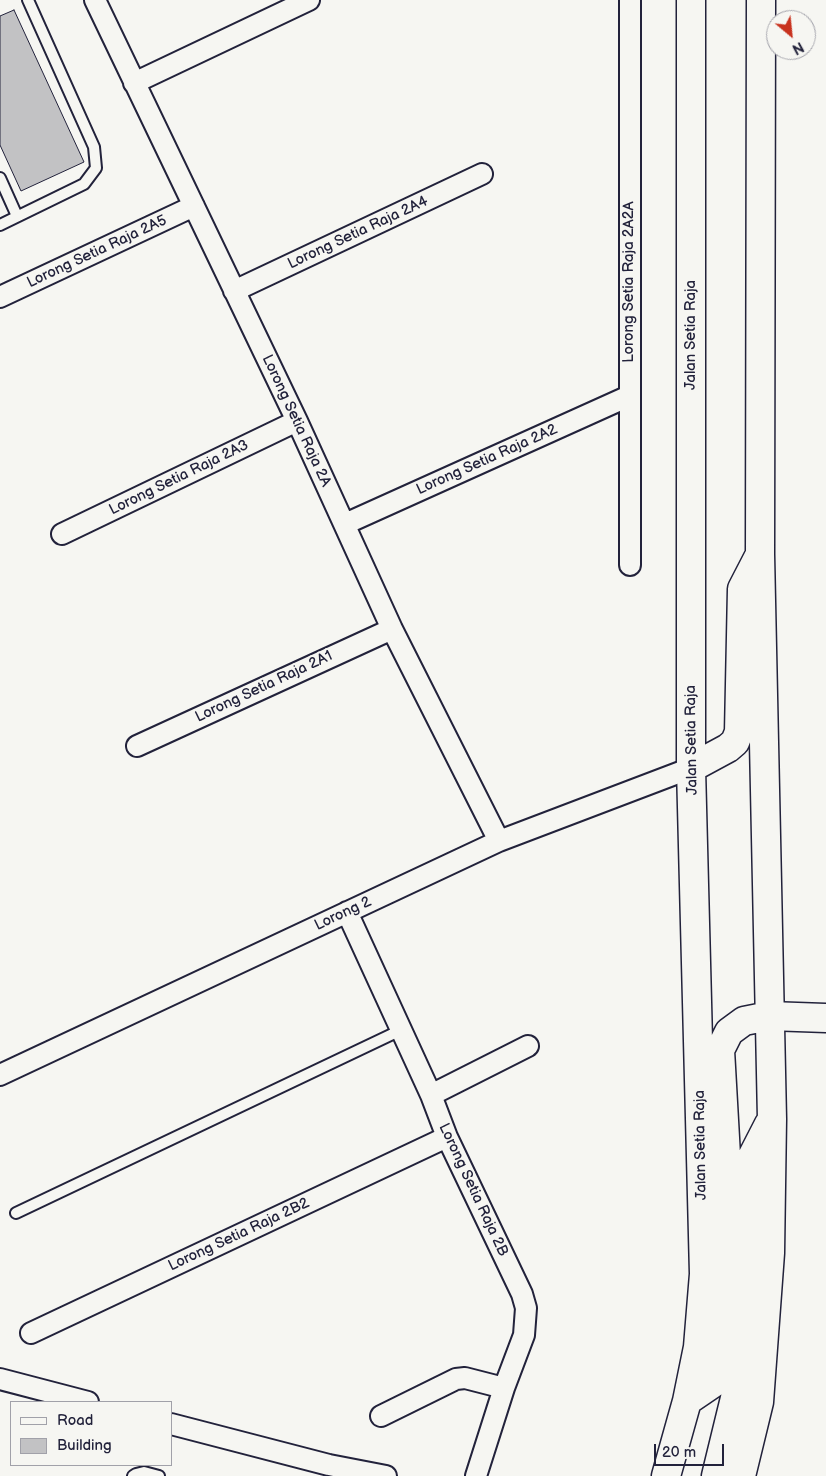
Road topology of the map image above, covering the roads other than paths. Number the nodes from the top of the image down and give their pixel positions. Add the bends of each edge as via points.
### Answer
1 (28, 0) edge
2 (95, 0) edge
3 (309, 0) edge
4 (630, 0) edge
5 (691, 0) edge
6 (760, 0) edge
7 (134, 82) junction
8 (482, 174) dead end
9 (0, 178) edge
10 (194, 206) junction
11 (17, 216) junction
12 (0, 225) edge
13 (234, 291) junction
14 (0, 297) edge
15 (629, 396) junction
16 (297, 421) junction
17 (345, 524) junction
18 (62, 534) dead end
19 (760, 554) junction
20 (630, 565) dead end
21 (392, 629) junction
22 (137, 746) dead end
23 (691, 768) junction
24 (499, 841) junction
25 (347, 912) junction
26 (769, 1016) junction
27 (826, 1018) edge
28 (401, 1030) junction
29 (528, 1046) dead end
30 (0, 1075) edge
31 (431, 1095) junction
32 (772, 1118) junction
33 (447, 1137) junction
34 (16, 1213) dead end
35 (30, 1333) dead end
36 (0, 1380) edge
37 (504, 1388) junction
38 (84, 1401) edge
39 (687, 1401) junction
40 (381, 1416) dead end
41 (172, 1424) edge
42 (327, 1470) edge
43 (133, 1476) edge
44 (159, 1476) edge
45 (386, 1476) edge
46 (476, 1476) edge
47 (666, 1476) edge
48 (716, 1476) edge
49 (741, 1476) edge

1 - 11 lane via 94,147 96,168 84,184
2 - 7 street, Lorong Setia Raja 2A
3 - 7 street
4 - 15 street, Lorong Setia Raja 2A2A
5 - 23 main road, Jalan Setia Raja
6 - 19 main road
7 - 10 street, Lorong Setia Raja 2A
8 - 13 street, Lorong Setia Raja 2A4
9 - 11 lane
10 - 13 street, Lorong Setia Raja 2A
10 - 14 street, Lorong Setia Raja 2A5
11 - 12 lane
13 - 16 street, Lorong Setia Raja 2A
15 - 17 street, Lorong Setia Raja 2A2
15 - 20 street, Lorong Setia Raja 2A2A
16 - 17 street, Lorong Setia Raja 2A
16 - 18 street, Lorong Setia Raja 2A3
17 - 21 street, Lorong Setia Raja 2A
19 - 23 main road via 742,589 739,732 728,748
19 - 26 main road
21 - 22 street, Lorong Setia Raja 2A1
21 - 24 street, Lorong Setia Raja 2A
23 - 24 street, Lorong 2
23 - 39 main road, Jalan Setia Raja via 704,1274 698,1347
24 - 25 street, Lorong 2
25 - 28 street, Lorong Setia Raja 2B
25 - 30 street, Lorong 2
26 - 27 main road
26 - 32 main road
26 - 39 main road via 744,1021 729,1032 720,1050 728,1191 723,1338 712,1384
28 - 31 street, Lorong Setia Raja 2B
28 - 34 lane
29 - 31 street
31 - 33 street, Lorong Setia Raja 2B
32 - 48 main road via 750,1161 750,1274 744,1361
32 - 49 main road via 770,1253 760,1402
33 - 35 street, Lorong Setia Raja 2B2
33 - 37 street, Lorong Setia Raja 2B via 526,1308 524,1335
36 - 38 street
37 - 40 street via 465,1378 456,1380
37 - 46 street, Lorong Setia Raja 2B
39 - 47 main road, Jalan Setia Raja
41 - 42 street
42 - 45 street
43 - 44 lane via 144,1472

